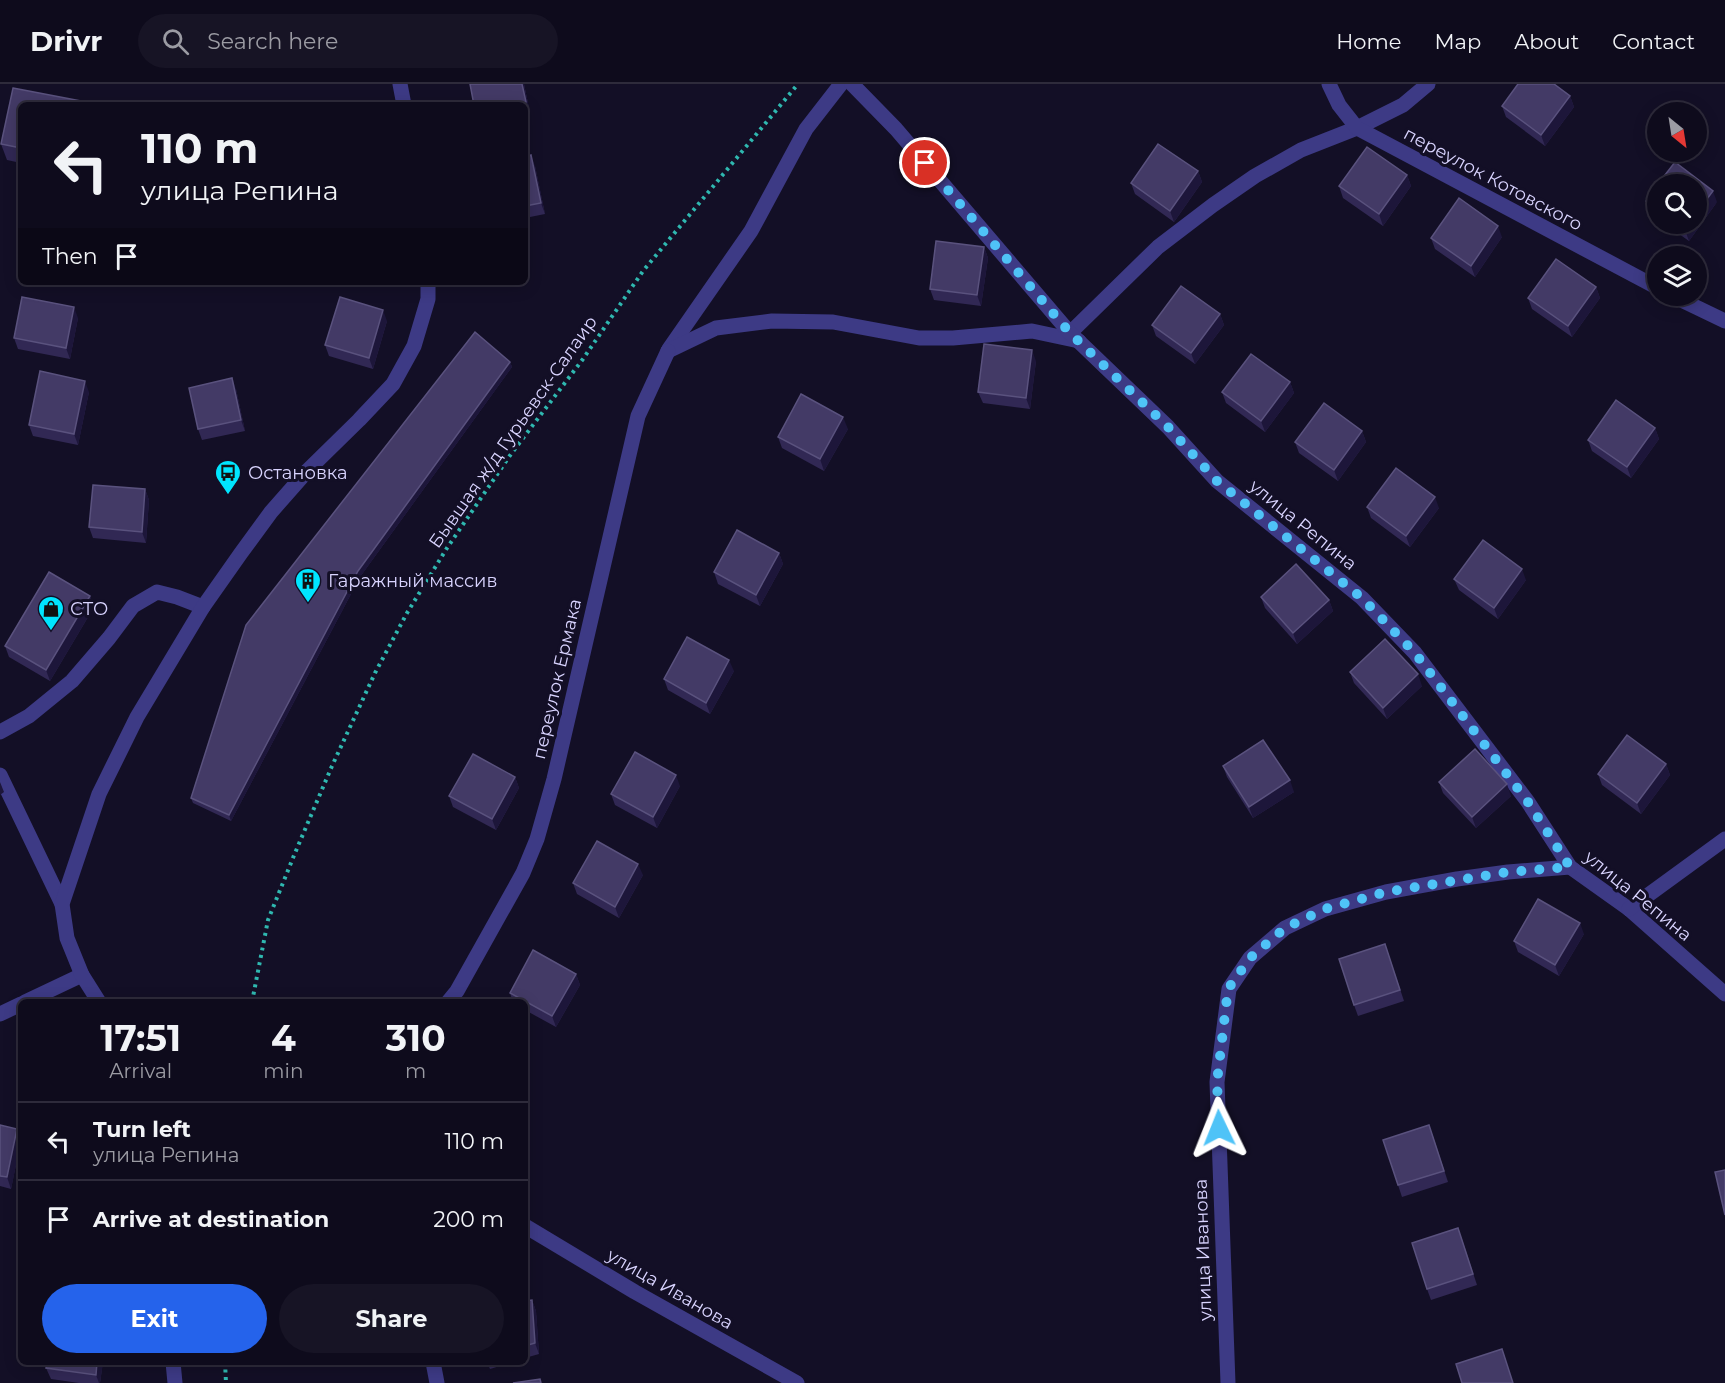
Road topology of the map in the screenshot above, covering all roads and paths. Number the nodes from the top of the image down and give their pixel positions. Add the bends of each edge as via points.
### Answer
1 (400, 84) edge
2 (798, 84) edge
3 (841, 84) edge
4 (852, 84) edge
5 (1329, 84) edge
6 (1428, 84) edge
7 (403, 102) edge
8 (1357, 128) junction
9 (1647, 282) edge
10 (428, 285) edge
11 (1694, 306) edge
12 (1725, 321) edge
13 (1074, 337) junction
14 (668, 351) junction
15 (203, 607) junction
16 (0, 732) edge
17 (0, 775) edge
18 (1725, 839) edge
19 (1570, 867) junction
20 (62, 904) junction
21 (1629, 909) junction
22 (82, 975) junction
23 (1725, 994) edge
24 (31, 999) edge
25 (97, 999) edge
26 (253, 999) edge
27 (450, 999) edge
28 (18, 1005) edge
29 (0, 1014) edge
30 (528, 1228) edge
31 (173, 1365) edge
32 (225, 1365) edge
33 (434, 1365) edge
34 (175, 1383) edge
35 (226, 1383) edge
36 (437, 1383) edge
37 (796, 1383) edge
38 (1228, 1383) edge

1 - 7 street
2 - 26 path, Бывшая ж/д Гурьевск-Салаир via 643,270 511,454 407,613 375,673 272,910
3 - 14 street, переулок Ермака via 806,129 752,231
4 - 13 street, улица Репина via 896,129
5 - 8 street, переулок Котовского
6 - 8 street via 1403,105
8 - 9 street, переулок Котовского
8 - 13 street via 1301,150 1213,205 1158,247
10 - 15 street via 428,299 414,346 393,384 271,512
11 - 12 street
13 - 14 street via 1032,331 953,339 919,338 833,322 772,321 716,328
13 - 19 street, улица Репина via 1168,427 1217,481 1362,598 1415,653 1528,802
14 - 27 street, переулок Ермака via 638,416 537,839 523,873
15 - 16 street via 157,592 133,606 72,681 29,716
15 - 20 street via 137,717 99,794
17 - 20 street
18 - 21 street
19 - 21 street, улица Репина
19 - 38 street, улица Иванова via 1457,879 1386,892 1325,909 1285,928 1250,958 1228,989 1217,1082
20 - 22 street via 67,938
21 - 23 street, улица Репина
22 - 24 street
22 - 25 street
28 - 29 street
30 - 37 street, улица Иванова
31 - 34 street
32 - 35 path
33 - 36 street

